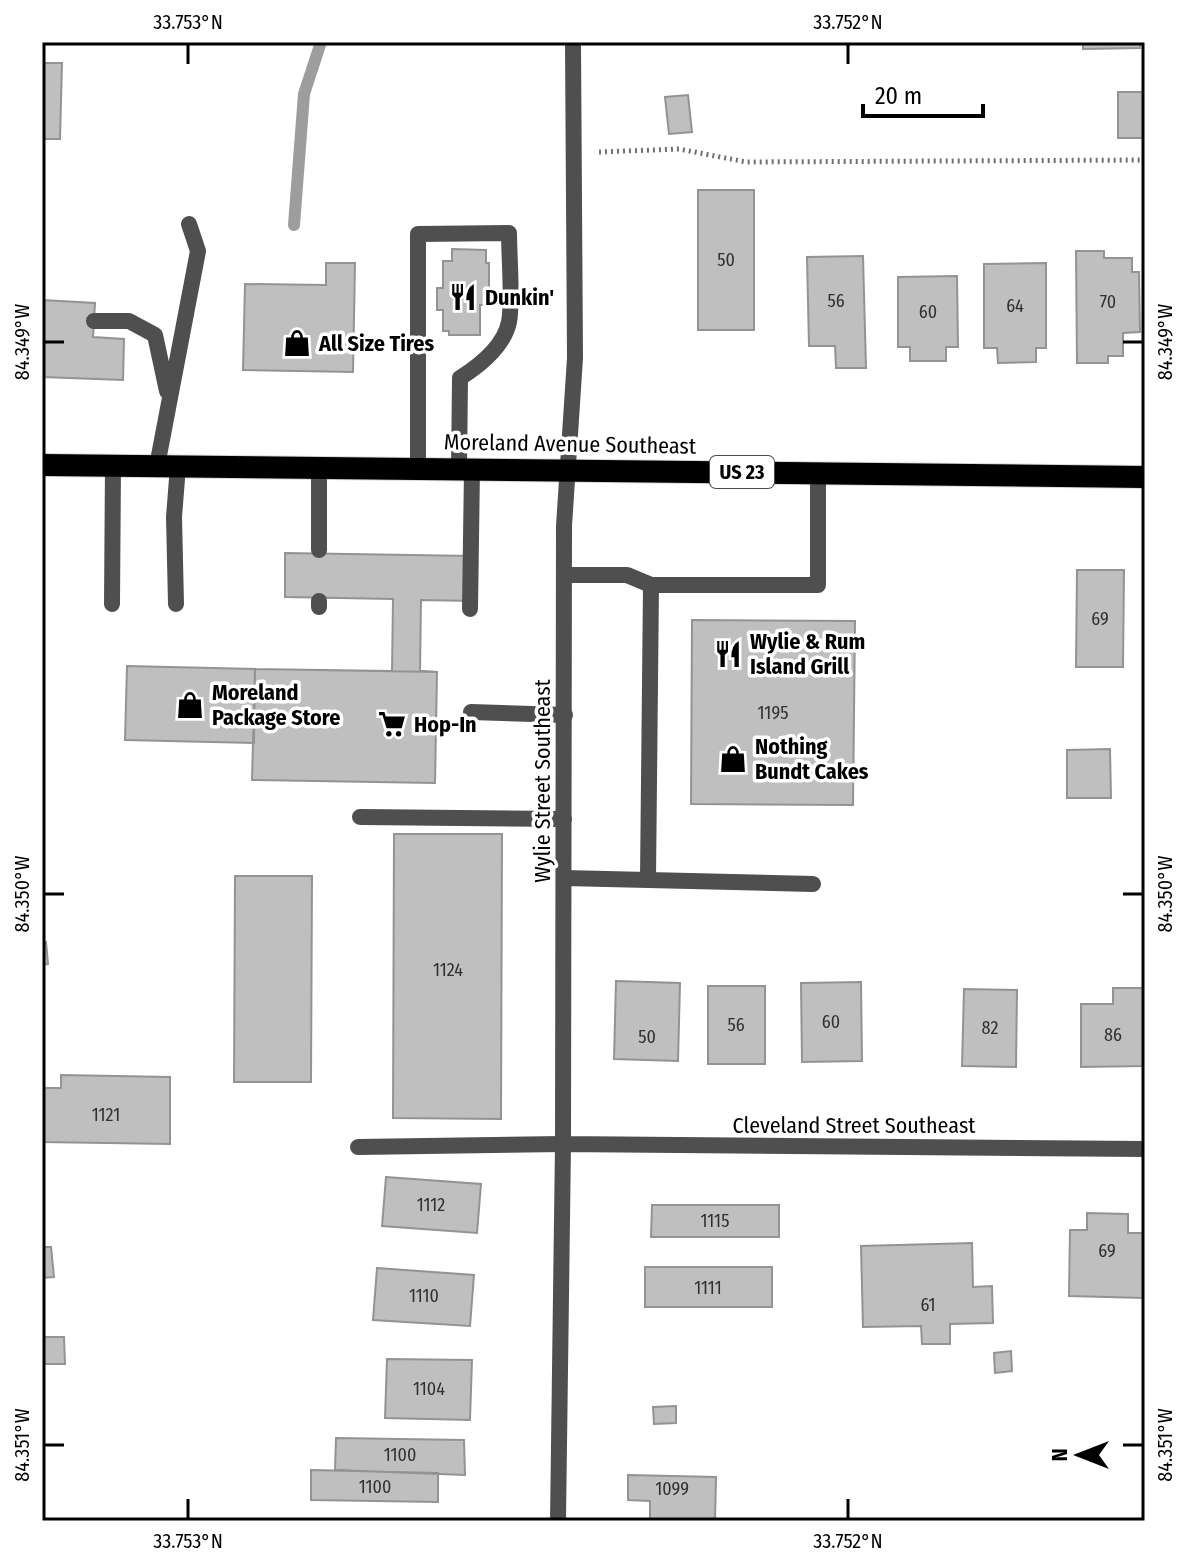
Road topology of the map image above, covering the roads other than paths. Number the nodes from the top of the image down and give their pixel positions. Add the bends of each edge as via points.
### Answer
1 (573, 42) edge
2 (189, 224) dead end
3 (94, 321) dead end
4 (169, 398) junction
5 (42, 465) edge
6 (113, 465) junction
7 (168, 466) junction
8 (319, 468) junction
9 (418, 469) junction
10 (466, 469) junction
11 (567, 470) junction
12 (818, 473) junction
13 (1145, 477) edge
14 (319, 550) dead end
15 (564, 575) junction
16 (651, 585) junction
17 (112, 604) dead end
18 (176, 604) dead end
19 (470, 609) dead end
20 (471, 712) dead end
21 (565, 715) junction
22 (360, 817) dead end
23 (564, 819) junction
24 (564, 878) junction
25 (648, 879) junction
26 (813, 884) dead end
27 (563, 1144) junction
28 (358, 1147) dead end
29 (1145, 1149) edge
30 (558, 1521) edge

1 - 11 street, Wylie Street Southeast via 575,358
2 - 4 street via 198,251
3 - 4 street via 129,321 155,335
4 - 7 street
5 - 6 highway, Moreland Avenue Southeast / US 23
6 - 7 highway, Moreland Avenue Southeast / US 23
6 - 17 street
7 - 8 highway, Moreland Avenue Southeast / US 23
7 - 18 street
8 - 9 highway, Moreland Avenue Southeast / US 23
8 - 14 street
9 - 10 highway, Moreland Avenue Southeast / US 23
9 - 10 street via 418,234 509,233 509,324 494,350 460,378
10 - 11 highway, Moreland Avenue Southeast / US 23
10 - 19 street
11 - 12 highway, Moreland Avenue Southeast / US 23
11 - 15 street, Wylie Street Southeast
12 - 13 highway, Moreland Avenue Southeast / US 23
12 - 16 street via 818,585
15 - 16 street via 627,575
15 - 21 street, Wylie Street Southeast
16 - 25 street
20 - 21 street
21 - 23 street, Wylie Street Southeast
22 - 23 street
23 - 24 street, Wylie Street Southeast
24 - 25 street
24 - 27 street, Wylie Street Southeast
25 - 26 street
27 - 28 street, Cleveland Street Southeast
27 - 29 street, Cleveland Street Southeast
27 - 30 street, Wylie Street Southeast

